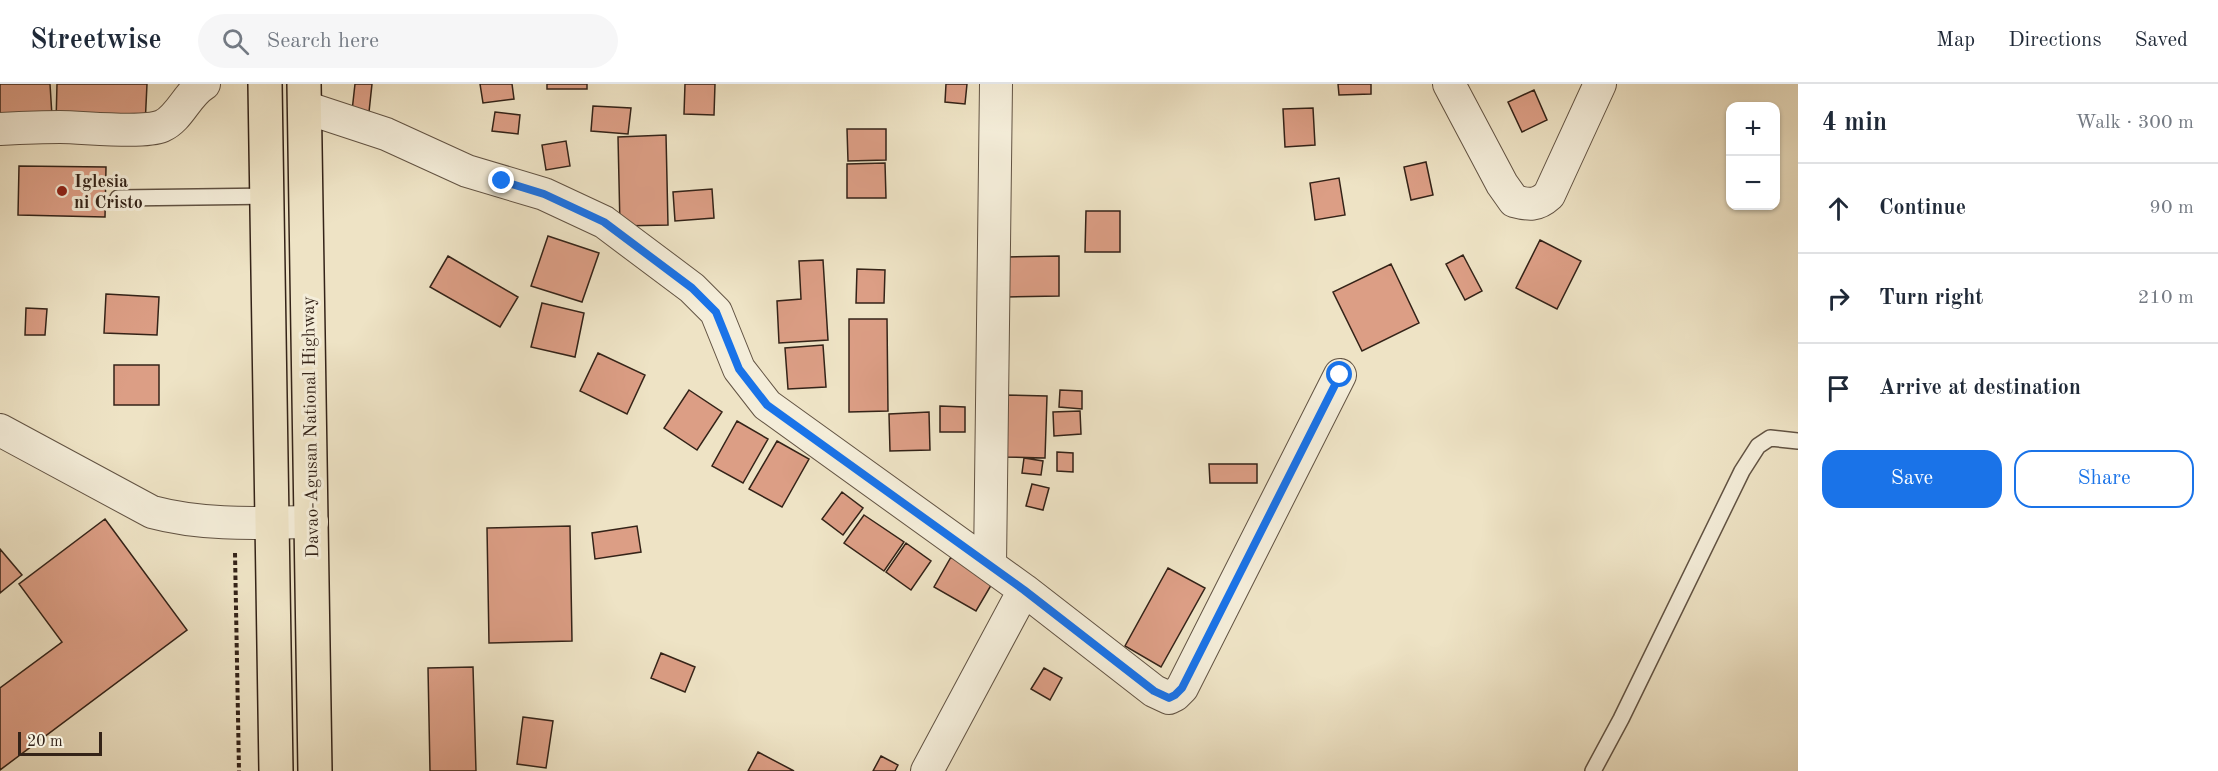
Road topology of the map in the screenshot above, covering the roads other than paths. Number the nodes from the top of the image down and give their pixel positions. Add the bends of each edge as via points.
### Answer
1 (204, 84) edge
2 (265, 84) edge
3 (996, 84) edge
4 (1449, 84) edge
5 (1600, 84) edge
6 (304, 95) edge
7 (0, 129) edge
8 (267, 196) junction
9 (118, 198) dead end
10 (1340, 375) dead end
11 (0, 430) edge
12 (1798, 441) edge
13 (272, 522) junction
14 (312, 522) junction
15 (990, 566) junction
16 (1024, 590) junction
17 (276, 771) edge
18 (315, 771) edge
19 (927, 771) edge
20 (1593, 771) edge

1 - 7 street via 160,127
2 - 8 highway
3 - 15 street
4 - 5 street via 1502,184 1514,201 1529,205 1548,195
6 - 14 highway, Davao-Agusan National Highway
6 - 15 street via 467,171 544,194 604,222 692,288 716,312 739,369 767,405
8 - 9 lane
8 - 13 highway
10 - 16 street via 1175,695 1169,698 1154,691
11 - 13 street via 152,512 179,519
12 - 20 lane via 1770,438 1758,446 1742,471
13 - 14 street
13 - 17 highway
14 - 18 highway, Davao-Agusan National Highway
15 - 16 street
16 - 19 street

